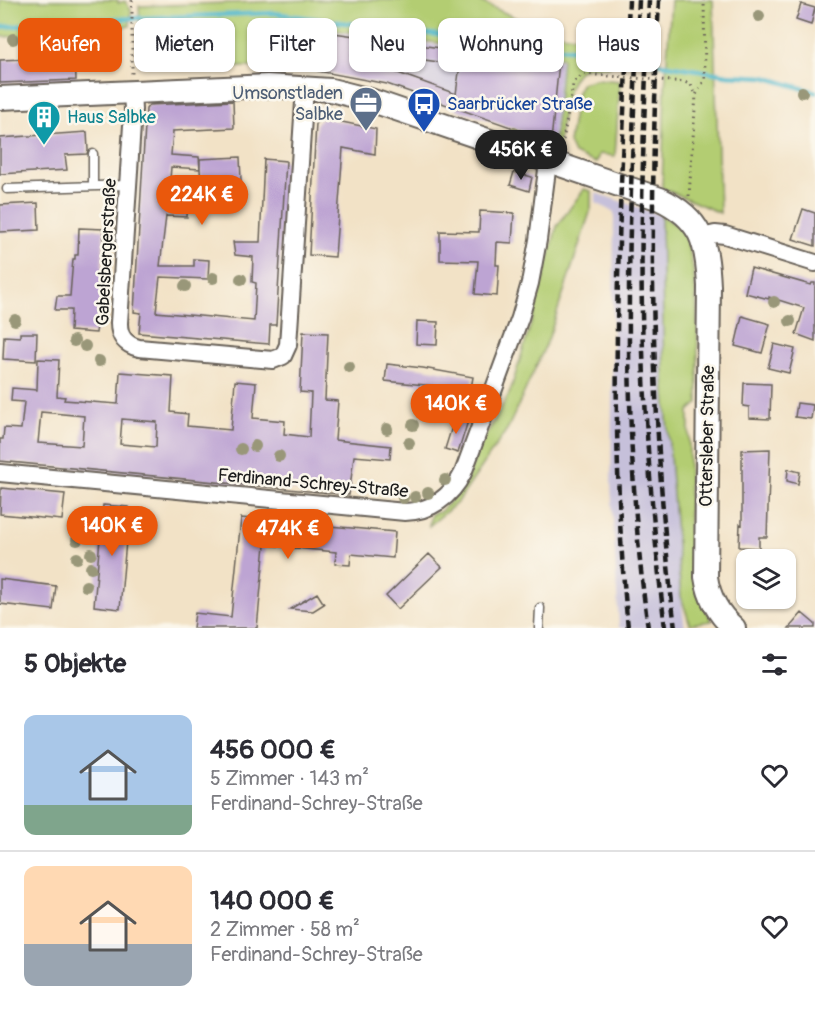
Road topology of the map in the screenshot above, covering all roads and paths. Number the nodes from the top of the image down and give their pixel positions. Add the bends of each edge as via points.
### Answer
1 (132, 0) edge
2 (704, 0) edge
3 (305, 87) junction
4 (132, 92) junction
5 (696, 94) junction
6 (0, 98) edge
7 (93, 154) dead end
8 (553, 163) junction
9 (128, 185) junction
10 (93, 186) junction
11 (7, 189) dead end
12 (688, 217) junction
13 (702, 237) junction
14 (815, 263) edge
15 (0, 473) edge
16 (540, 608) dead end
17 (539, 628) edge
18 (734, 628) edge

1 - 4 path
2 - 5 path via 705,79
3 - 4 main road
3 - 8 main road via 356,96
3 - 9 street, Gabelsbergerstraße via 288,345 279,359 139,348 125,341 119,324
4 - 6 main road
4 - 9 street, Gabelsbergerstraße
5 - 8 path via 685,82 581,75 573,85
5 - 12 path
7 - 10 lane
8 - 12 main road via 660,199
8 - 15 street, Ferdinand-Schrey-Straße via 535,262 520,318 463,473 436,504 405,512
9 - 10 lane
10 - 11 lane
12 - 13 main road
13 - 14 street via 725,235
13 - 18 main road, Ottersleber Straße via 709,286 706,578 716,609
16 - 17 lane

